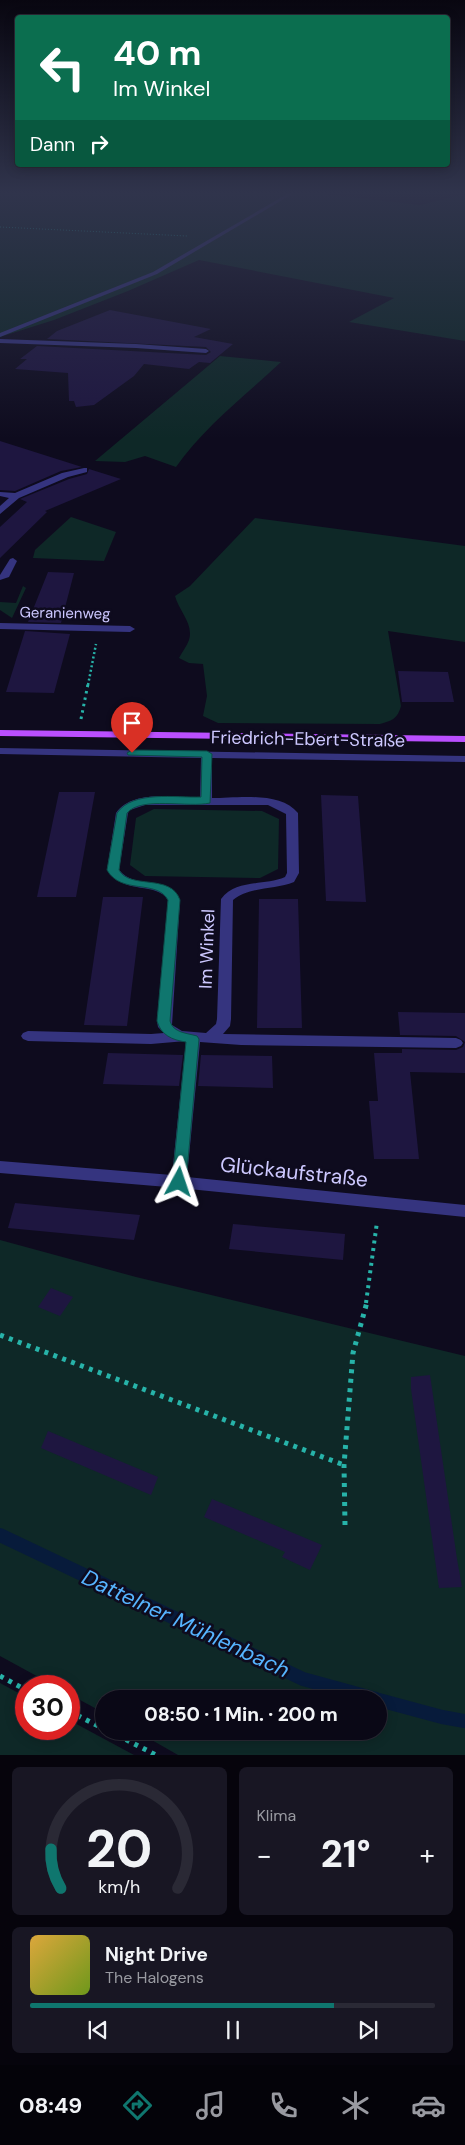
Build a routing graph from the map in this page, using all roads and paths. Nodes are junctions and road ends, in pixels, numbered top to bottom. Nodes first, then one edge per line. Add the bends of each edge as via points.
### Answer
1 (150, 275) edge
2 (0, 335) edge
3 (0, 340) edge
4 (206, 351) dead end
5 (84, 470) dead end
6 (0, 494) edge
7 (16, 496) junction
8 (0, 511) edge
9 (12, 561) dead end
10 (1, 582) edge
11 (0, 627) edge
12 (99, 629) junction
13 (130, 629) dead end
14 (81, 723) dead end
15 (0, 733) edge
16 (465, 739) edge
17 (0, 752) edge
18 (207, 754) junction
19 (465, 759) edge
20 (206, 800) junction
21 (28, 1036) dead end
22 (210, 1037) junction
23 (186, 1038) junction
24 (456, 1043) dead end
25 (0, 1167) edge
26 (179, 1182) junction
27 (380, 1202) junction
28 (465, 1211) edge
29 (0, 1335) edge
30 (344, 1465) junction
31 (345, 1525) dead end
32 (0, 1676) edge
33 (15, 1684) edge
34 (80, 1717) edge
35 (95, 1724) edge
36 (127, 1740) edge
37 (156, 1755) edge

1 - 2 street
3 - 4 street
5 - 7 street
6 - 7 street
7 - 8 street
9 - 10 street
11 - 12 street, Geranienweg
12 - 13 street, Geranienweg
12 - 14 path
15 - 16 main road, Friedrich-Ebert-Straße
17 - 18 street, Friedrich-Ebert-Straße
18 - 19 street, Friedrich-Ebert-Straße
18 - 20 street
20 - 22 street, Im Winkel via 269,802 292,813 293,873 290,879 277,885 241,889 228,899 224,1019 223,1026
20 - 23 street, Im Winkel via 144,801 126,808 122,813 113,870 123,880 162,888 174,900 164,1021 165,1027
21 - 23 street
22 - 23 street
22 - 24 street
23 - 26 street
25 - 26 street, Glückaufstraße
26 - 27 street, Glückaufstraße
27 - 28 street, Glückaufstraße
27 - 30 path via 366,1307 353,1353
29 - 30 path
30 - 31 path
32 - 33 path
34 - 35 path
36 - 37 path

